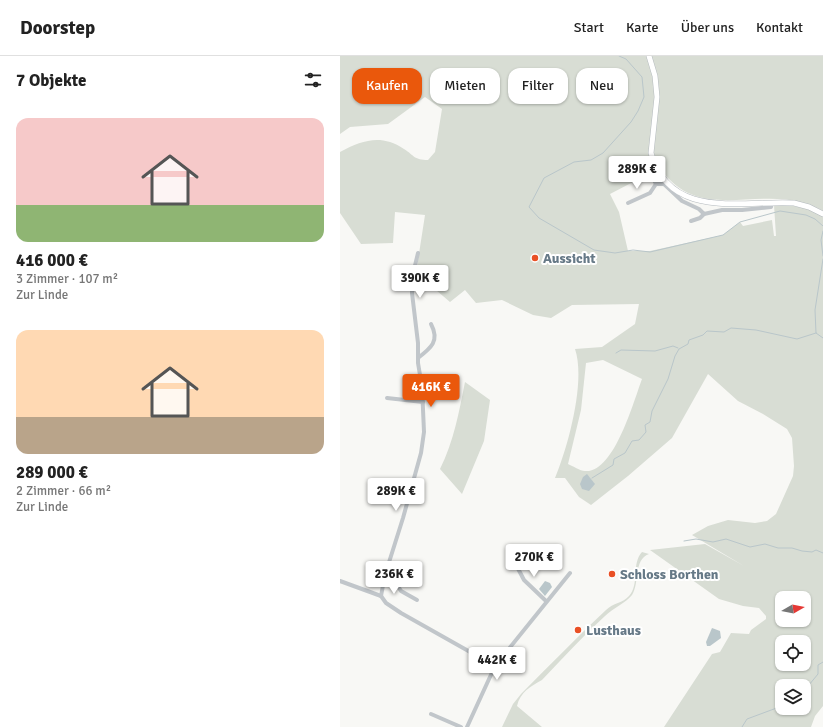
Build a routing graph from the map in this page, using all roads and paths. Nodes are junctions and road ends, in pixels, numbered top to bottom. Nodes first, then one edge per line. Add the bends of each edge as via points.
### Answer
1 (649, 56) edge
2 (660, 173) junction
3 (656, 184) junction
4 (628, 203) dead end
5 (772, 203) junction
6 (704, 214) junction
7 (823, 214) edge
8 (691, 221) dead end
9 (418, 253) dead end
10 (431, 324) dead end
11 (418, 358) junction
12 (387, 398) dead end
13 (423, 402) junction
14 (514, 560) dead end
15 (386, 572) junction
16 (570, 573) dead end
17 (340, 581) edge
18 (381, 596) junction
19 (417, 600) dead end
20 (546, 601) junction
21 (495, 666) junction
22 (431, 714) dead end
23 (461, 727) edge
24 (467, 727) edge

1 - 2 main road via 655,76 657,97 651,153
2 - 3 street via 653,178
2 - 5 main road via 680,194 695,201
3 - 4 street via 650,193
3 - 6 street via 664,184 682,201
5 - 6 street via 771,207 722,210
5 - 7 main road via 802,205
6 - 8 street
9 - 11 street via 412,278
10 - 11 street via 435,330 434,343 432,348
11 - 13 street
12 - 13 street
13 - 15 street via 424,432 421,453
14 - 20 street via 524,580
15 - 18 street
15 - 19 street via 401,591
16 - 20 street
17 - 18 street
18 - 21 street via 386,603 401,613
20 - 21 street
21 - 24 street
22 - 23 street

